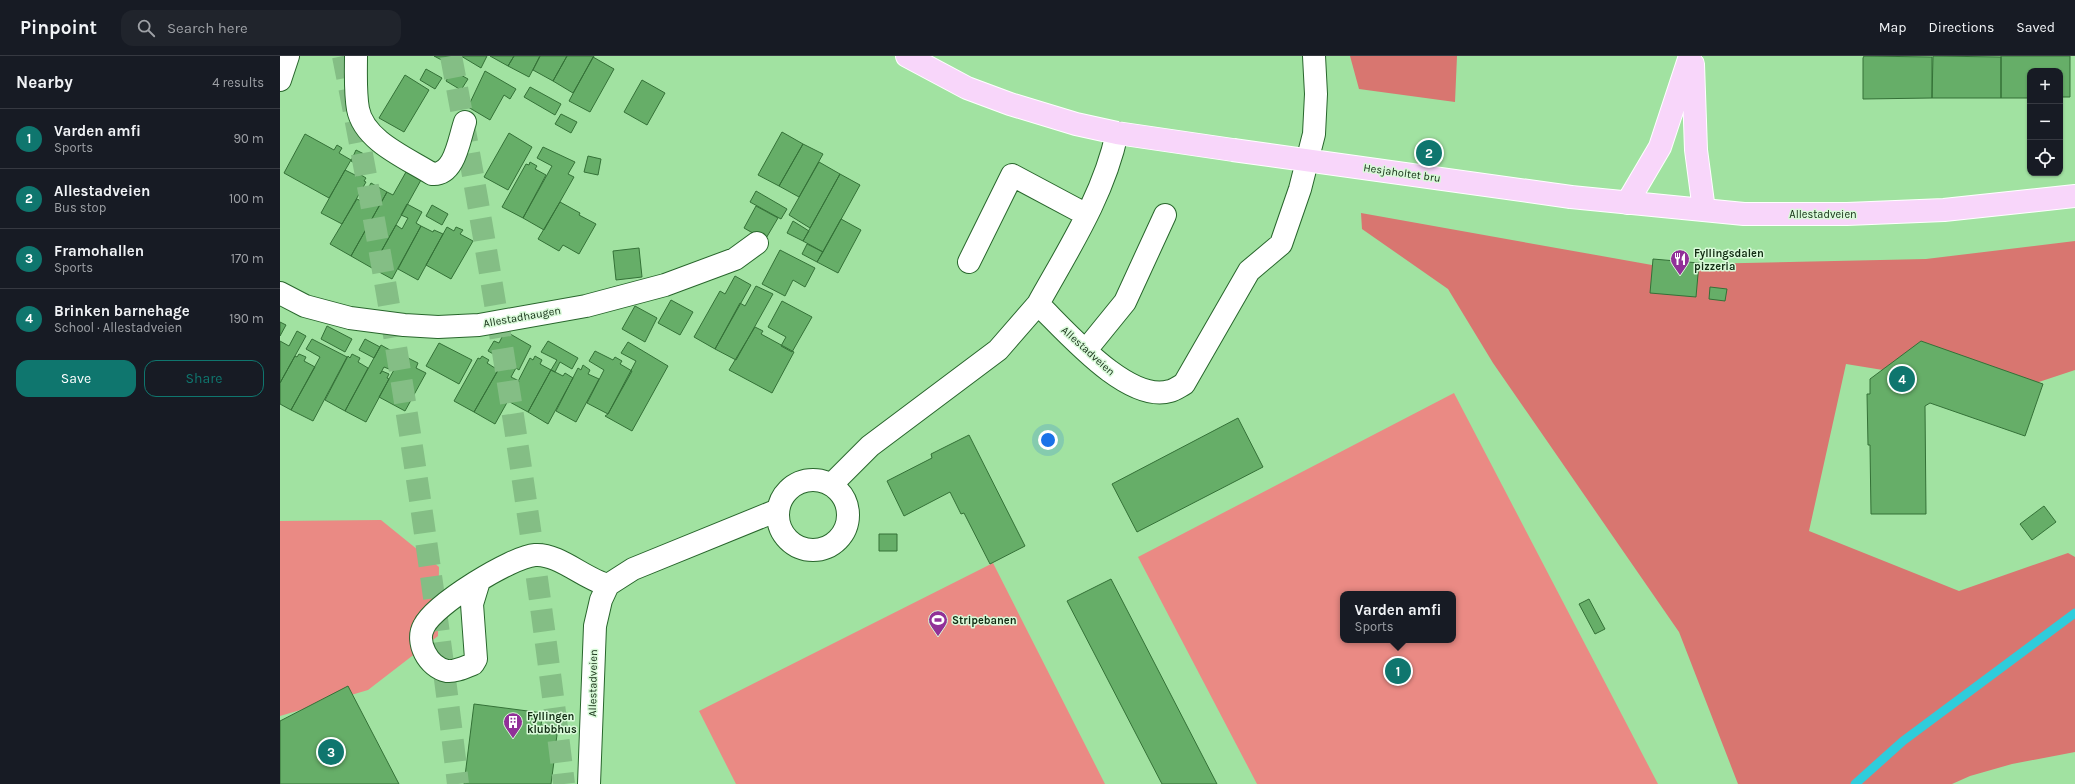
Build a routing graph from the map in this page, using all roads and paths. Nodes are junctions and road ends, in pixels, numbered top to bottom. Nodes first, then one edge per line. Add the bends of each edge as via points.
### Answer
1 (288, 56) edge
2 (356, 56) edge
3 (907, 56) edge
4 (1314, 56) edge
5 (1691, 56) edge
6 (280, 80) edge
7 (465, 122) dead end
8 (1117, 133) junction
9 (2075, 196) edge
10 (1572, 197) joint
11 (1627, 203) junction
12 (1704, 210) junction
13 (1087, 215) junction
14 (1165, 215) dead end
15 (757, 243) dead end
16 (969, 262) dead end
17 (280, 293) edge
18 (1038, 304) junction
19 (1086, 350) junction
20 (831, 485) junction
21 (778, 510) junction
22 (479, 581) dead end
23 (608, 585) junction
24 (589, 784) edge

1 - 6 street
2 - 7 street via 358,108 362,122 381,142 432,174 445,172 450,165
3 - 8 main road via 967,88 1010,104 1076,124
4 - 19 street, Allestadveien via 1314,134 1300,189 1281,244 1249,271 1184,384 1169,391 1155,392 1136,387 1110,373
5 - 11 main road via 1660,147
5 - 12 main road via 1696,150
8 - 10 main road, Hesjaholtet bru, bridge
8 - 13 street via 1112,156
9 - 12 main road, Allestadveien via 1944,210 1847,214 1744,214
10 - 11 main road, Allestadveien
11 - 12 main road, Allestadveien
13 - 16 street via 1012,175
13 - 18 street
14 - 19 street via 1125,302
15 - 17 street, Allestadhaugen via 735,259 665,285 586,306 479,325 438,327 350,318 305,306
18 - 19 street, Allestadveien
18 - 20 street via 998,350 870,446
20 - 21 street via 820,480 798,483 781,499
20 - 21 street via 840,492 846,502 847,525 838,540 823,549 805,549 790,542 782,533 778,522
21 - 23 street via 632,569
22 - 23 street via 520,559 536,555 552,559
23 - 24 street, Allestadveien via 601,600 595,626

